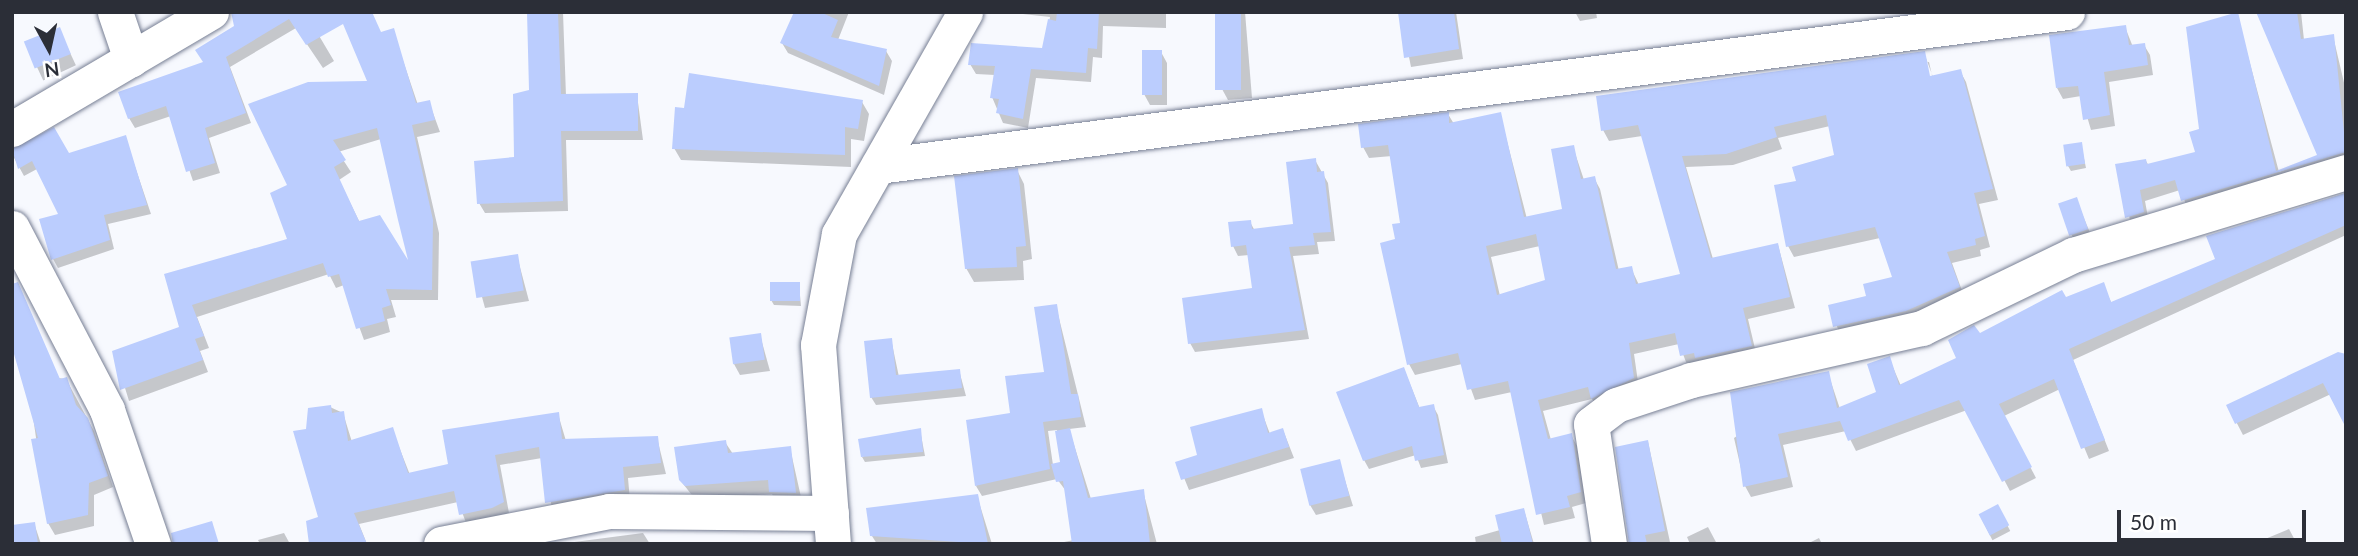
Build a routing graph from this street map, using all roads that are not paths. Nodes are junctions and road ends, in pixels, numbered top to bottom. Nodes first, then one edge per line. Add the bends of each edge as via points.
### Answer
1 (115, 12) edge
2 (211, 12) edge
3 (965, 12) edge
4 (2067, 12) edge
5 (131, 60) junction
6 (12, 130) edge
7 (878, 166) junction
8 (2346, 173) edge
9 (12, 228) edge
10 (832, 528) edge
11 (153, 544) edge
12 (441, 544) edge
13 (1609, 544) edge

1 - 5 street
2 - 5 street
3 - 7 street
4 - 7 street
5 - 6 street
7 - 10 street via 839,234 818,345
8 - 13 street via 2073,255 1922,328 1691,380 1616,405 1591,424
9 - 11 street via 107,410
10 - 12 street via 609,511

